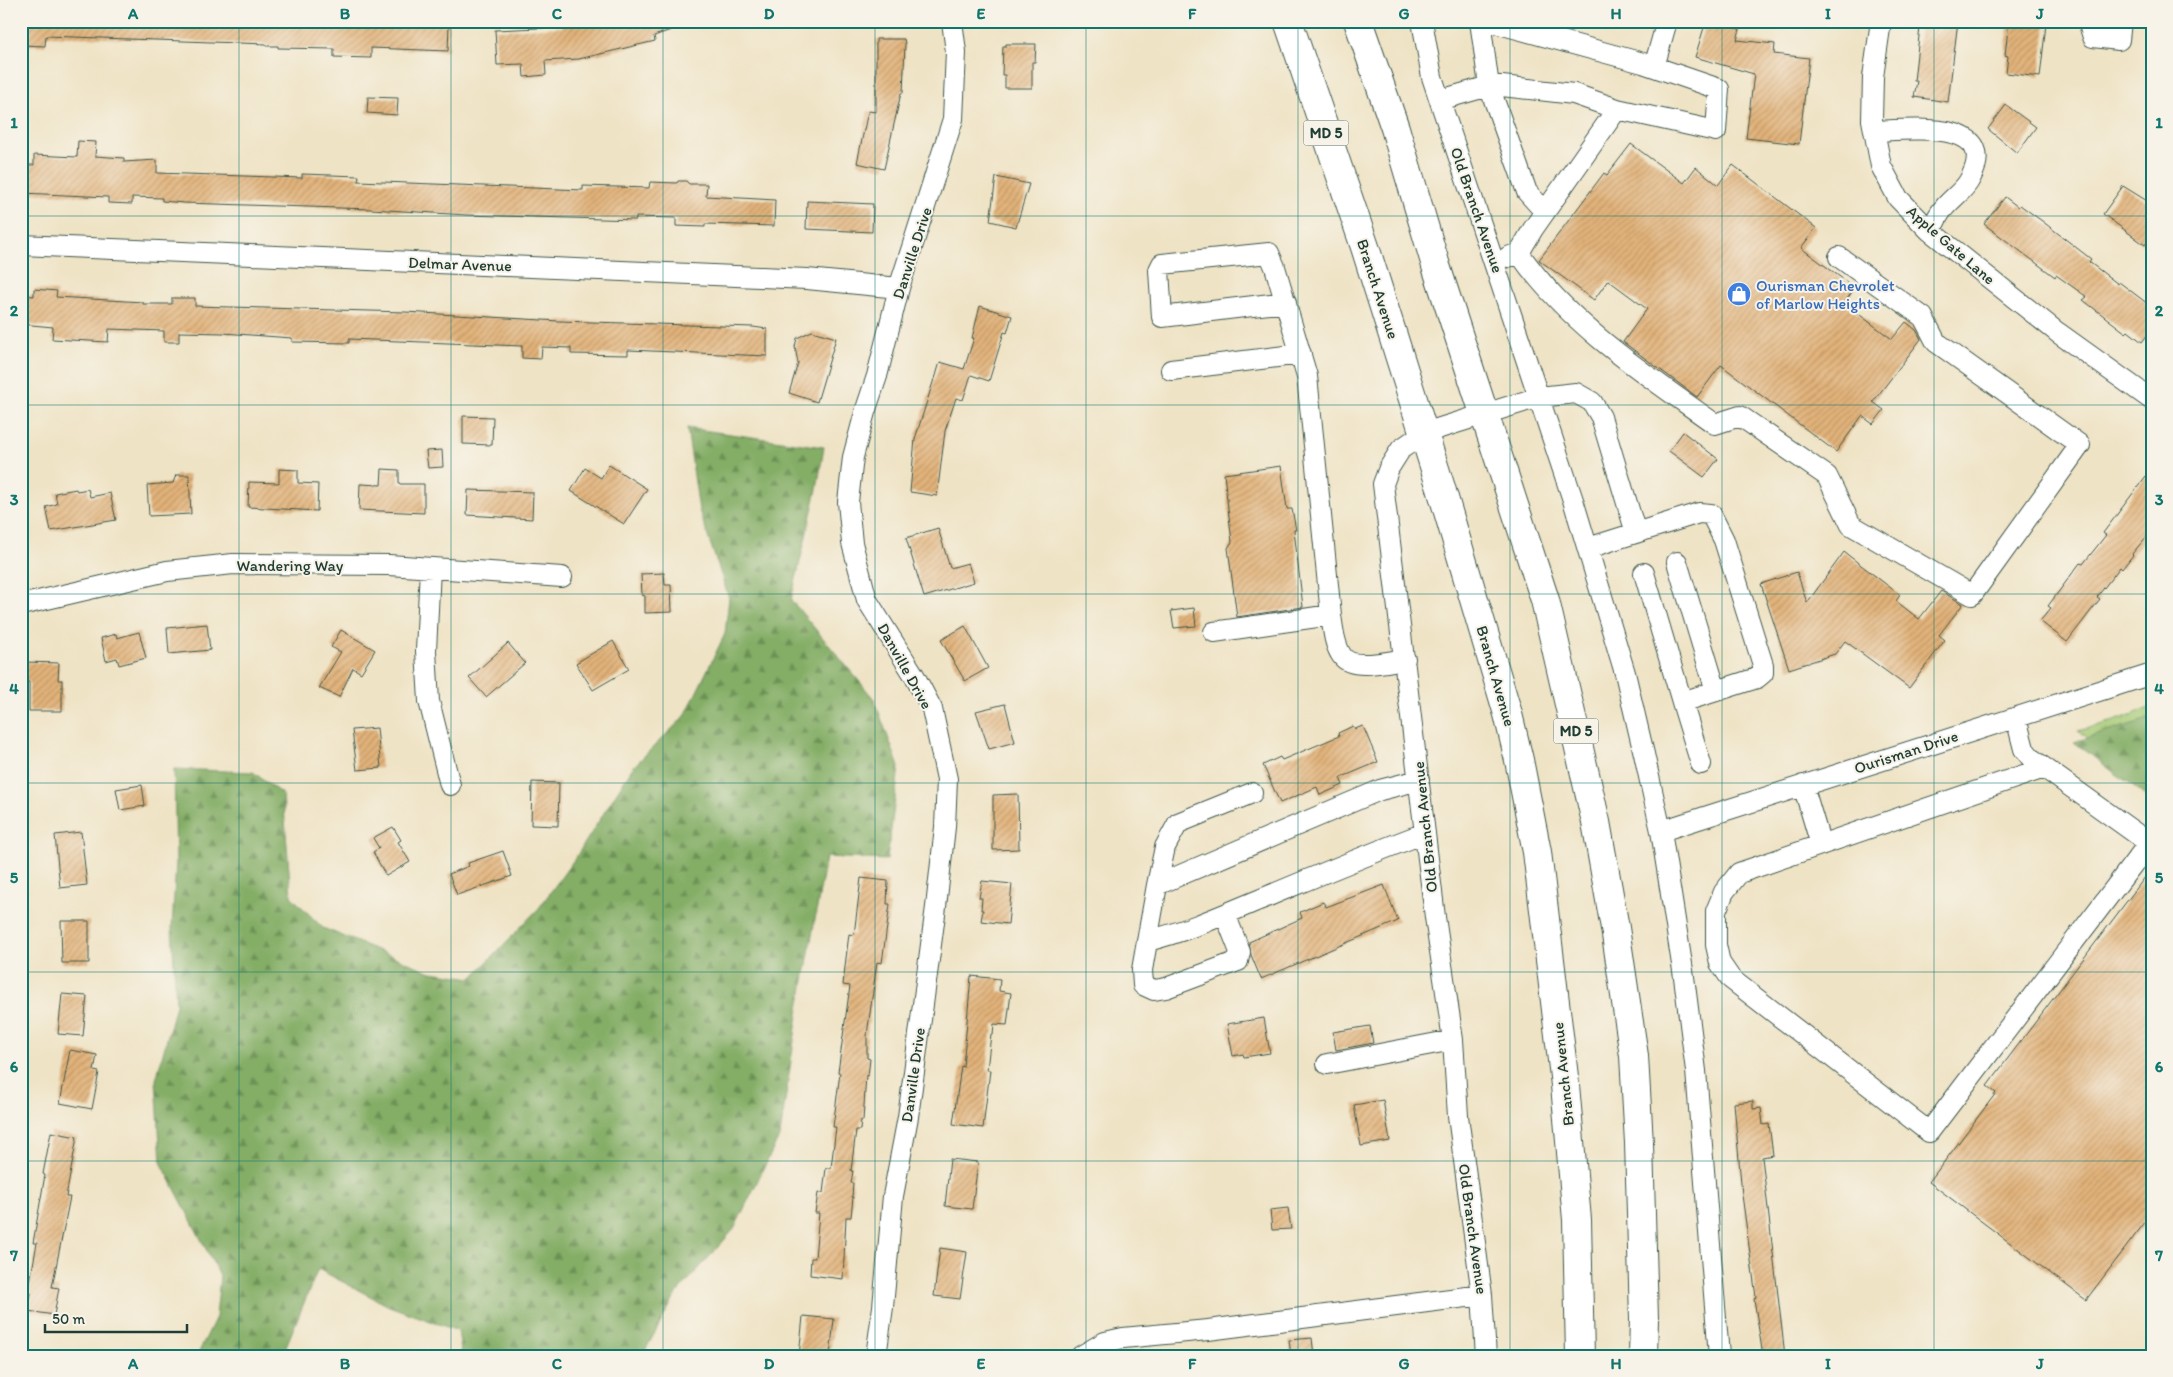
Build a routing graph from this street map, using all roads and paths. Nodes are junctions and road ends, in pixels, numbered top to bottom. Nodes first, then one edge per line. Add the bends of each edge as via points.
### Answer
1 (952, 21) edge
2 (1358, 21) edge
3 (1372, 21) edge
4 (1422, 21) edge
5 (1480, 21) edge
6 (1488, 21) edge
7 (1667, 21) edge
8 (1881, 21) edge
9 (2088, 21) edge
10 (1289, 23) edge
11 (1538, 28) edge
12 (2120, 31) edge
13 (1654, 66) junction
14 (1489, 86) junction
15 (1440, 100) junction
16 (1617, 109) junction
17 (1396, 128) junction
18 (1874, 130) junction
19 (1545, 212) junction
20 (1930, 231) junction
21 (21, 245) edge
22 (1519, 253) junction
23 (1839, 257) dead end
24 (1494, 261) junction
25 (899, 288) junction
26 (1286, 302) junction
27 (1301, 354) junction
28 (1171, 370) dead end
29 (1539, 397) junction
30 (2152, 400) edge
31 (1484, 414) junction
32 (1424, 433) junction
33 (1636, 533) junction
34 (1588, 548) junction
35 (1677, 562) dead end
36 (430, 568) junction
37 (1644, 573) dead end
38 (562, 577) dead end
39 (21, 605) edge
40 (1331, 615) junction
41 (1214, 632) dead end
42 (1405, 659) junction
43 (2152, 674) edge
44 (1716, 690) junction
45 (1682, 702) junction
46 (2016, 718) junction
47 (1700, 764) dead end
48 (2044, 768) junction
49 (1419, 780) junction
50 (450, 784) dead end
51 (1803, 785) junction
52 (1252, 793) dead end
53 (1661, 831) junction
54 (1425, 833) junction
55 (2151, 844) edge
56 (1821, 845) junction
57 (1157, 884) junction
58 (1225, 914) junction
59 (1147, 940) junction
60 (1453, 1040) junction
61 (1328, 1064) dead end
62 (1482, 1295) junction
63 (876, 1356) edge
64 (1080, 1356) edge
65 (1486, 1356) edge
66 (1580, 1356) edge
67 (1643, 1356) edge
68 (1719, 1356) edge

1 - 25 street, Danville Drive via 956,52 953,119
2 - 17 highway, MD 5
3 - 17 highway
4 - 15 street, Old Branch Avenue via 1432,77
5 - 14 street
6 - 11 street
7 - 13 street
8 - 18 street, Apple Gate Lane via 1873,77
9 - 12 street via 2093,37
10 - 32 highway, Branch Avenue / MD 5
11 - 13 street
13 - 16 street via 1719,89 1716,131
14 - 15 street
14 - 16 street via 1574,94
14 - 19 street via 1527,192
15 - 24 street, Old Branch Avenue
16 - 19 street
17 - 31 highway, MD 5
18 - 20 street, Apple Gate Lane via 1881,166 1898,198
18 - 20 street via 1942,130 1959,134 1975,150 1978,163 1969,182 1942,209
19 - 22 street
20 - 30 street, Apple Gate Lane via 2057,332
21 - 25 street, Delmar Avenue via 778,278
22 - 23 street via 1538,279 1582,324 1658,383 1716,424 1740,416 1827,476 1851,525 1972,595 2080,445 1936,342 1923,317
22 - 24 street
24 - 29 street, Old Branch Avenue
25 - 63 street, Danville Drive via 853,457 848,502 852,543 868,600 932,709 946,779 945,827 908,1116 893,1196 884,1307
26 - 26 street via 1269,253 1162,264 1159,270 1162,317
26 - 27 street
27 - 28 street
27 - 40 street via 1307,376
29 - 31 street, Old Branch Avenue
29 - 33 street via 1576,393 1592,402 1601,417
29 - 34 street, Old Branch Avenue
31 - 32 street, Old Branch Avenue
31 - 67 highway, MD 5 via 1545,600 1596,822 1615,928 1634,1056
32 - 42 street, Old Branch Avenue via 1401,449 1383,484
32 - 66 highway, Branch Avenue / MD 5 via 1508,714 1538,852 1574,1191
33 - 34 street
33 - 44 street via 1699,513 1711,514 1724,540 1763,665 1763,673 1756,678
34 - 53 street, Old Branch Avenue via 1625,673
35 - 44 street
36 - 38 street, Wandering Way
36 - 39 street, Wandering Way via 234,564 166,571
36 - 50 street via 426,651 429,701
37 - 45 street
40 - 41 street
40 - 42 street via 1335,638 1342,656 1348,661 1365,665
42 - 49 street, Old Branch Avenue
43 - 46 street, Ourisman Drive
44 - 45 street
45 - 47 street
46 - 48 street via 2024,749
46 - 51 street, Ourisman Drive
48 - 55 street
48 - 56 street
49 - 54 street, Old Branch Avenue
49 - 57 street via 1380,790
51 - 53 street, Ourisman Drive
51 - 56 street
52 - 57 street via 1178,823 1165,847
53 - 68 street, Old Branch Avenue via 1696,1070
54 - 58 street
54 - 60 street, Old Branch Avenue
55 - 56 street via 1929,1132 1730,979 1720,963 1716,945 1716,911 1724,892 1739,873
57 - 59 street
58 - 59 street via 1168,936
58 - 59 street via 1240,952 1238,962 1166,988 1154,990 1143,985
60 - 61 street
60 - 62 street, Old Branch Avenue via 1460,1135
62 - 64 street via 1123,1338 1105,1342
62 - 65 street, Old Branch Avenue

